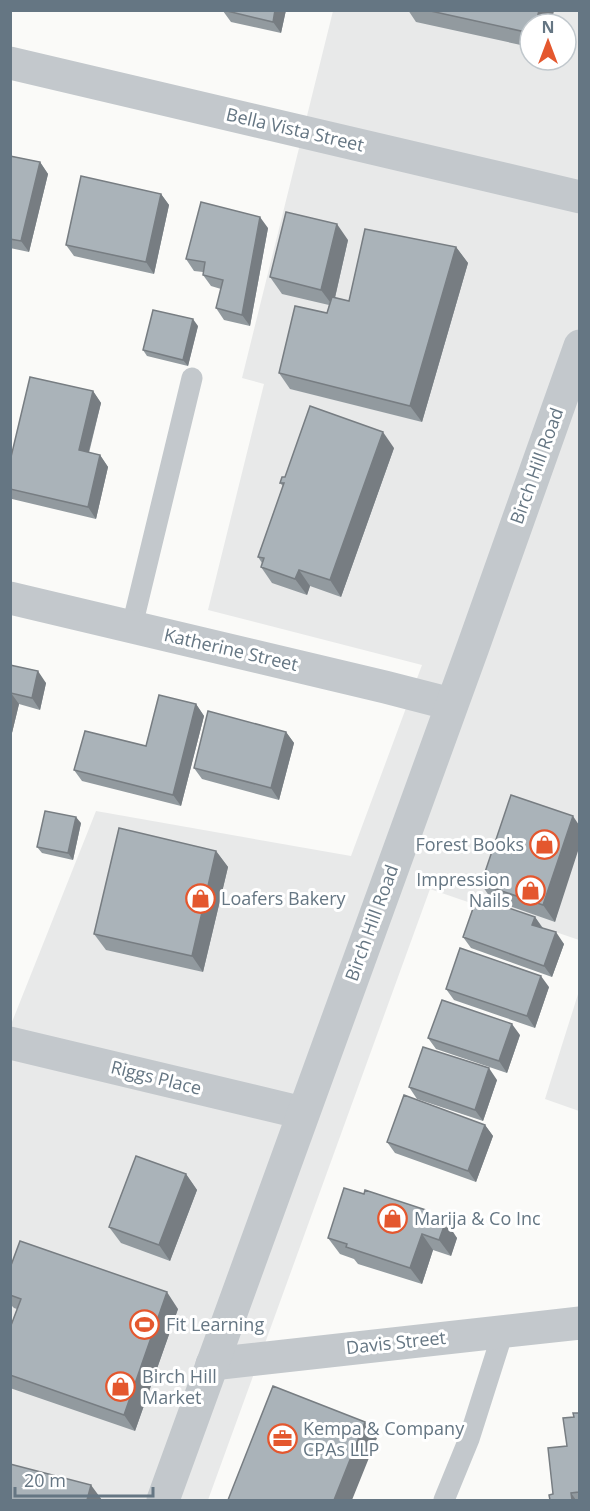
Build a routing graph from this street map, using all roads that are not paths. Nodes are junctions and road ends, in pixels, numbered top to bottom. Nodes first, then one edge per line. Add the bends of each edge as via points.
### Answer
1 (10, 63) edge
2 (579, 197) edge
3 (579, 346) edge
4 (192, 378) dead end
5 (10, 598) edge
6 (132, 626) junction
7 (451, 704) junction
8 (10, 1043) edge
9 (303, 1113) junction
10 (579, 1323) edge
11 (503, 1332) junction
12 (212, 1364) junction
13 (163, 1500) edge
14 (444, 1500) edge

1 - 2 street, Bella Vista Street
3 - 7 street, Birch Hill Road
4 - 6 lane
5 - 6 street, Katherine Street
6 - 7 street, Katherine Street
7 - 9 street, Birch Hill Road
8 - 9 street, Riggs Place
9 - 12 street, Birch Hill Road
10 - 11 street, Davis Street
11 - 12 street, Davis Street
11 - 14 lane via 469,1439
12 - 13 street, Birch Hill Road

